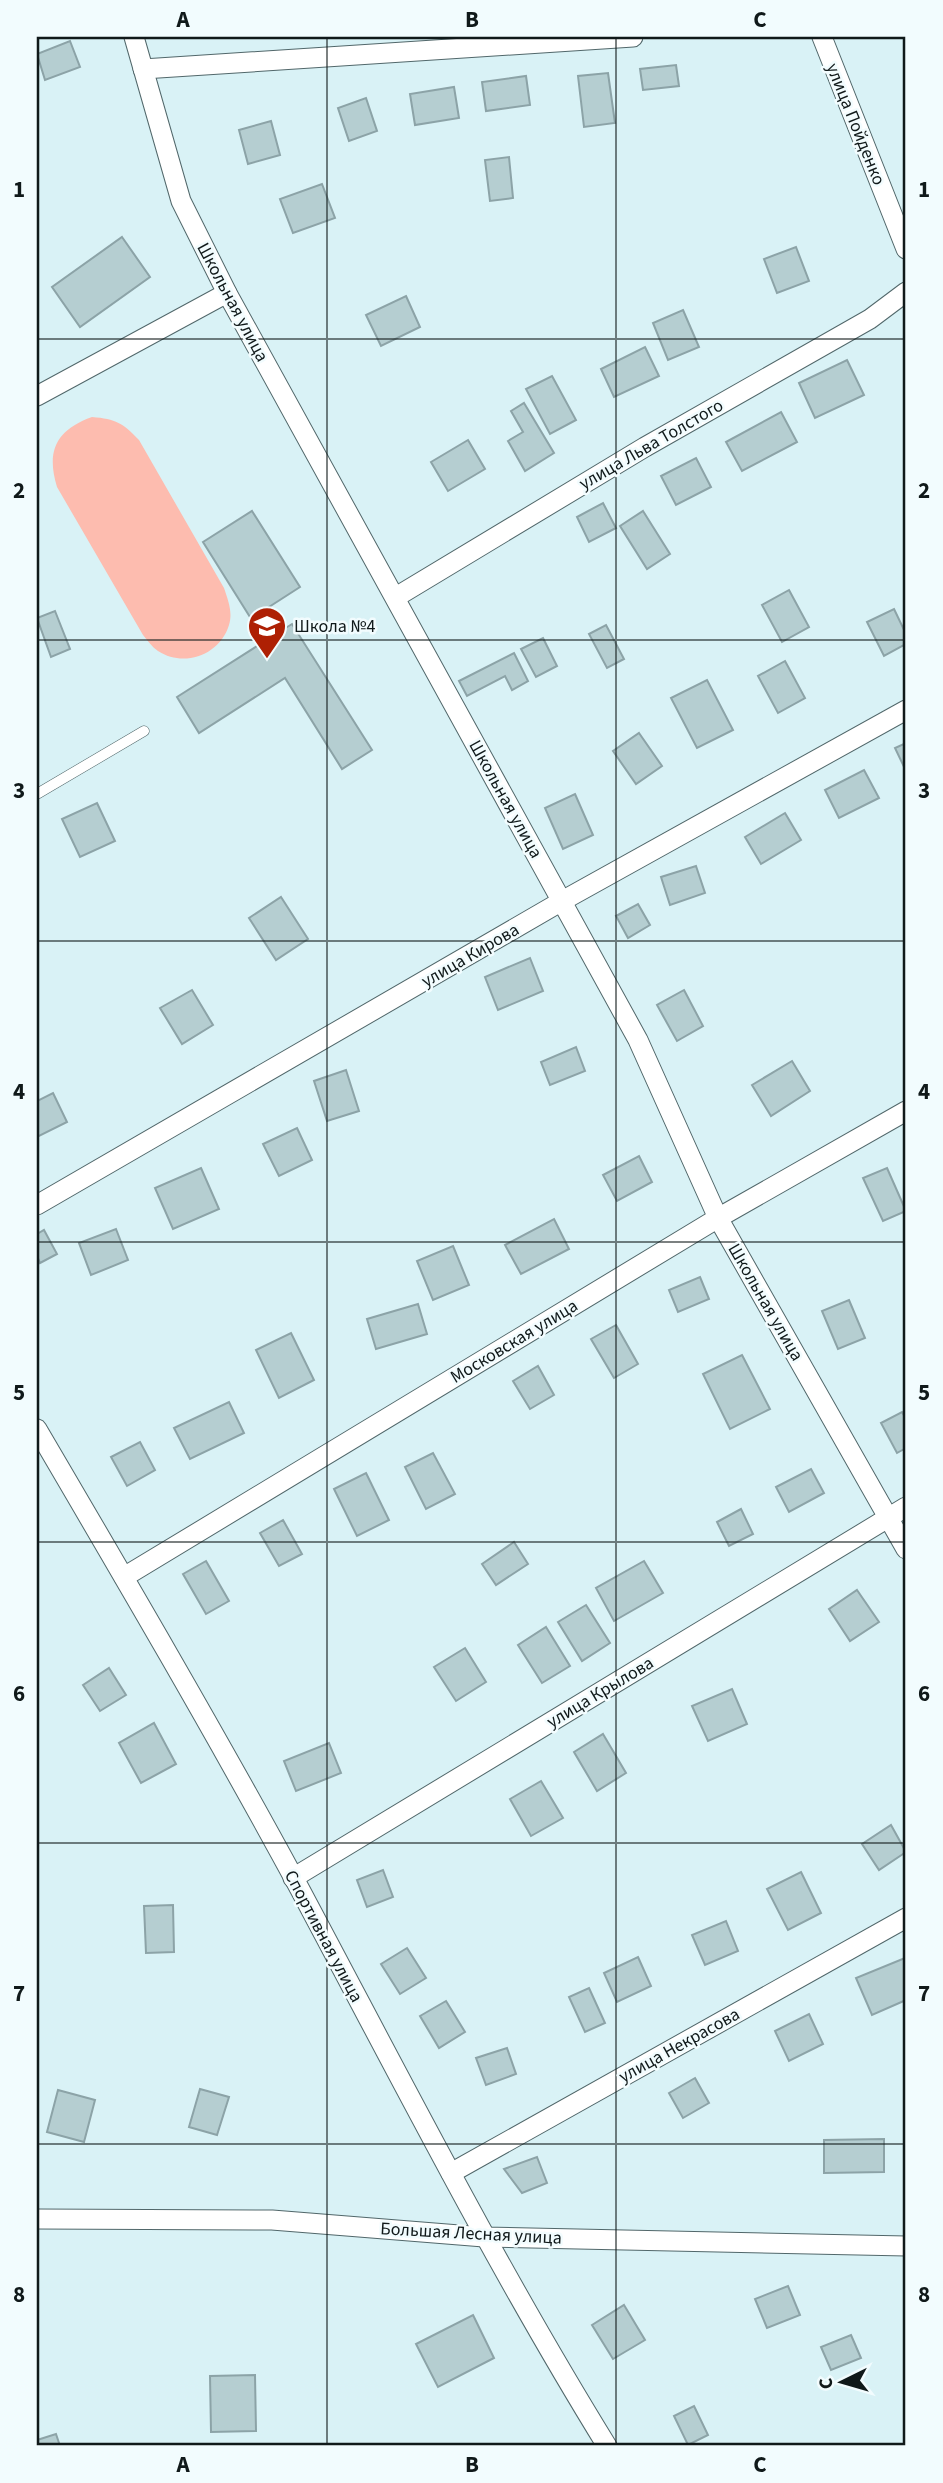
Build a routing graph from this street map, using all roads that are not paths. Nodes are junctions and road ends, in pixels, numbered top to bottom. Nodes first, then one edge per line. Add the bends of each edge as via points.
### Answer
1 (134, 37) edge
2 (633, 37) edge
3 (822, 37) edge
4 (144, 69) junction
5 (906, 249) edge
6 (906, 292) edge
7 (227, 293) junction
8 (37, 396) edge
9 (396, 597) junction
10 (906, 710) edge
11 (144, 731) dead end
12 (37, 794) edge
13 (562, 901) junction
14 (906, 1111) edge
15 (37, 1205) edge
16 (718, 1217) junction
17 (37, 1429) edge
18 (906, 1507) edge
19 (889, 1516) junction
20 (906, 1549) edge
21 (124, 1577) junction
22 (293, 1878) junction
23 (906, 1918) edge
24 (451, 2173) junction
25 (37, 2219) edge
26 (484, 2237) junction
27 (906, 2246) edge
28 (607, 2446) edge

1 - 4 street, Школьная улица
2 - 4 street
3 - 5 street, улица Пойденко
4 - 7 street, Школьная улица via 181,201
6 - 9 street, улица Льва Толстого via 870,320 645,447
7 - 8 street
7 - 9 street, Школьная улица
9 - 13 street, Школьная улица
10 - 13 street, улица Кирова
11 - 12 lane
13 - 15 street, улица Кирова
13 - 16 street, Школьная улица via 638,1040
14 - 16 street, Московская улица
16 - 19 street, Школьная улица
16 - 21 street, Московская улица
17 - 21 street, Спортивная улица
18 - 19 street, улица Крылова
19 - 20 street, Школьная улица
19 - 22 street, улица Крылова
21 - 22 street, Спортивная улица
22 - 24 street, Спортивная улица
23 - 24 street, улица Некрасова
24 - 26 street, Спортивная улица
25 - 26 street, Большая Лесная улица via 272,2220
26 - 27 street, Большая Лесная улица
26 - 28 street, Спортивная улица

